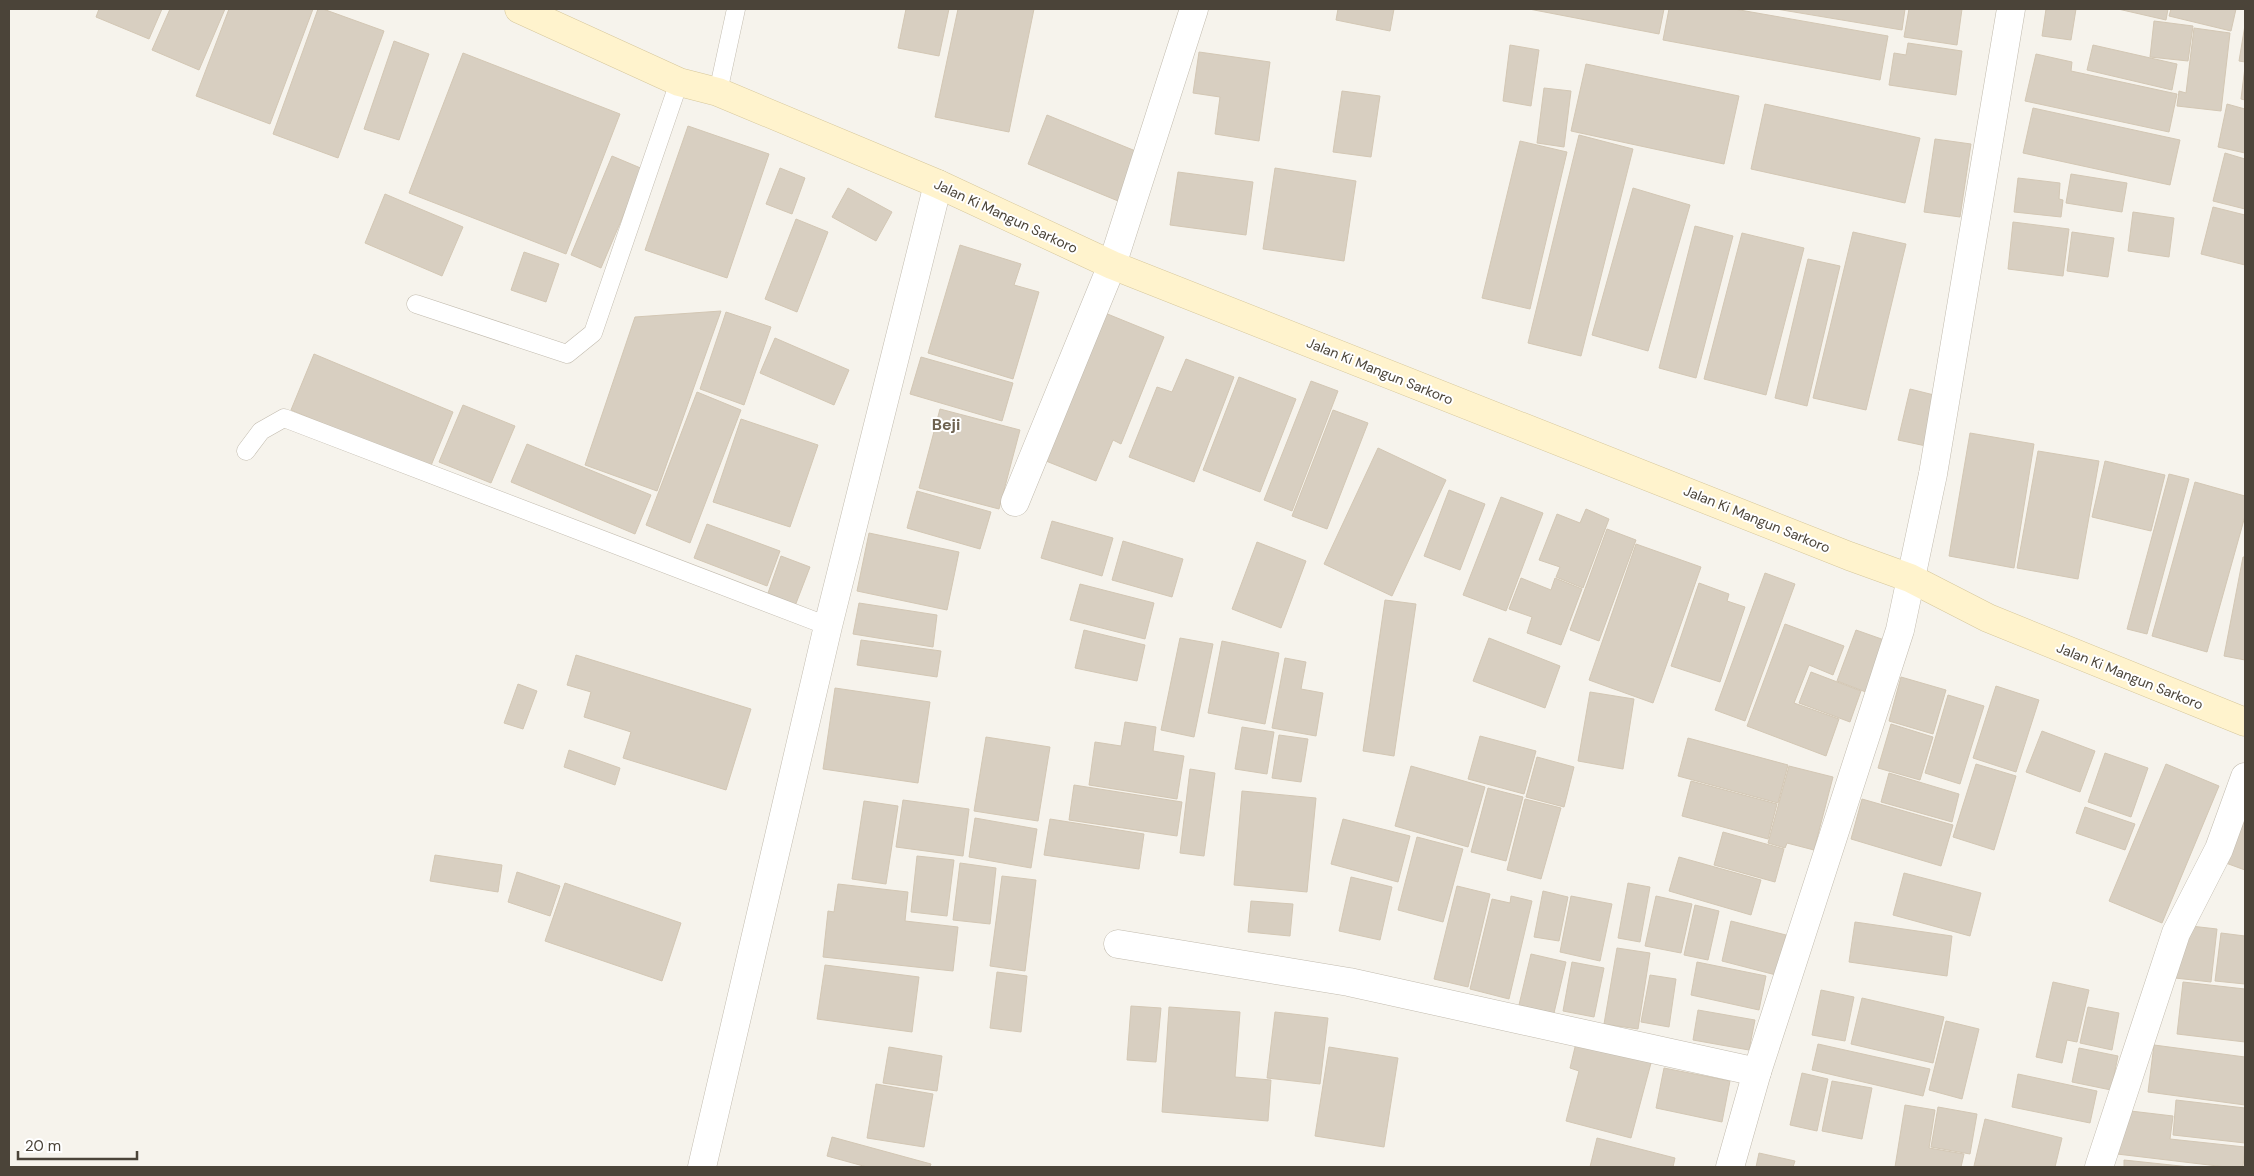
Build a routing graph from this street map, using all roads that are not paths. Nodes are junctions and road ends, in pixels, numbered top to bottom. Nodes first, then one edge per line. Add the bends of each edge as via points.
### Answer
1 (520, 9) edge
2 (736, 9) edge
3 (1194, 9) edge
4 (2011, 9) edge
5 (678, 82) junction
6 (718, 92) junction
7 (938, 184) junction
8 (1112, 264) junction
9 (416, 304) dead end
10 (246, 451) dead end
11 (1015, 502) dead end
12 (1910, 578) junction
13 (828, 626) junction
14 (2245, 722) edge
15 (2245, 777) edge
16 (1118, 944) dead end
17 (1757, 1072) junction
18 (702, 1167) edge
19 (1730, 1167) edge
20 (2099, 1167) edge

1 - 5 main road, Jalan Ki Mangun Sarkoro
2 - 6 lane
3 - 8 street
4 - 12 street via 1933,474
5 - 6 main road, Jalan Ki Mangun Sarkoro
5 - 9 lane via 593,333 567,354
6 - 7 main road, Jalan Ki Mangun Sarkoro
7 - 8 main road, Jalan Ki Mangun Sarkoro
7 - 13 street
8 - 11 street
8 - 12 main road, Jalan Ki Mangun Sarkoro
10 - 13 lane via 261,431 284,418
12 - 14 main road, Jalan Ki Mangun Sarkoro via 1988,618
12 - 17 street via 1900,630
13 - 18 street
15 - 20 street via 2219,849 2176,933
16 - 17 street via 1349,982
17 - 19 street

